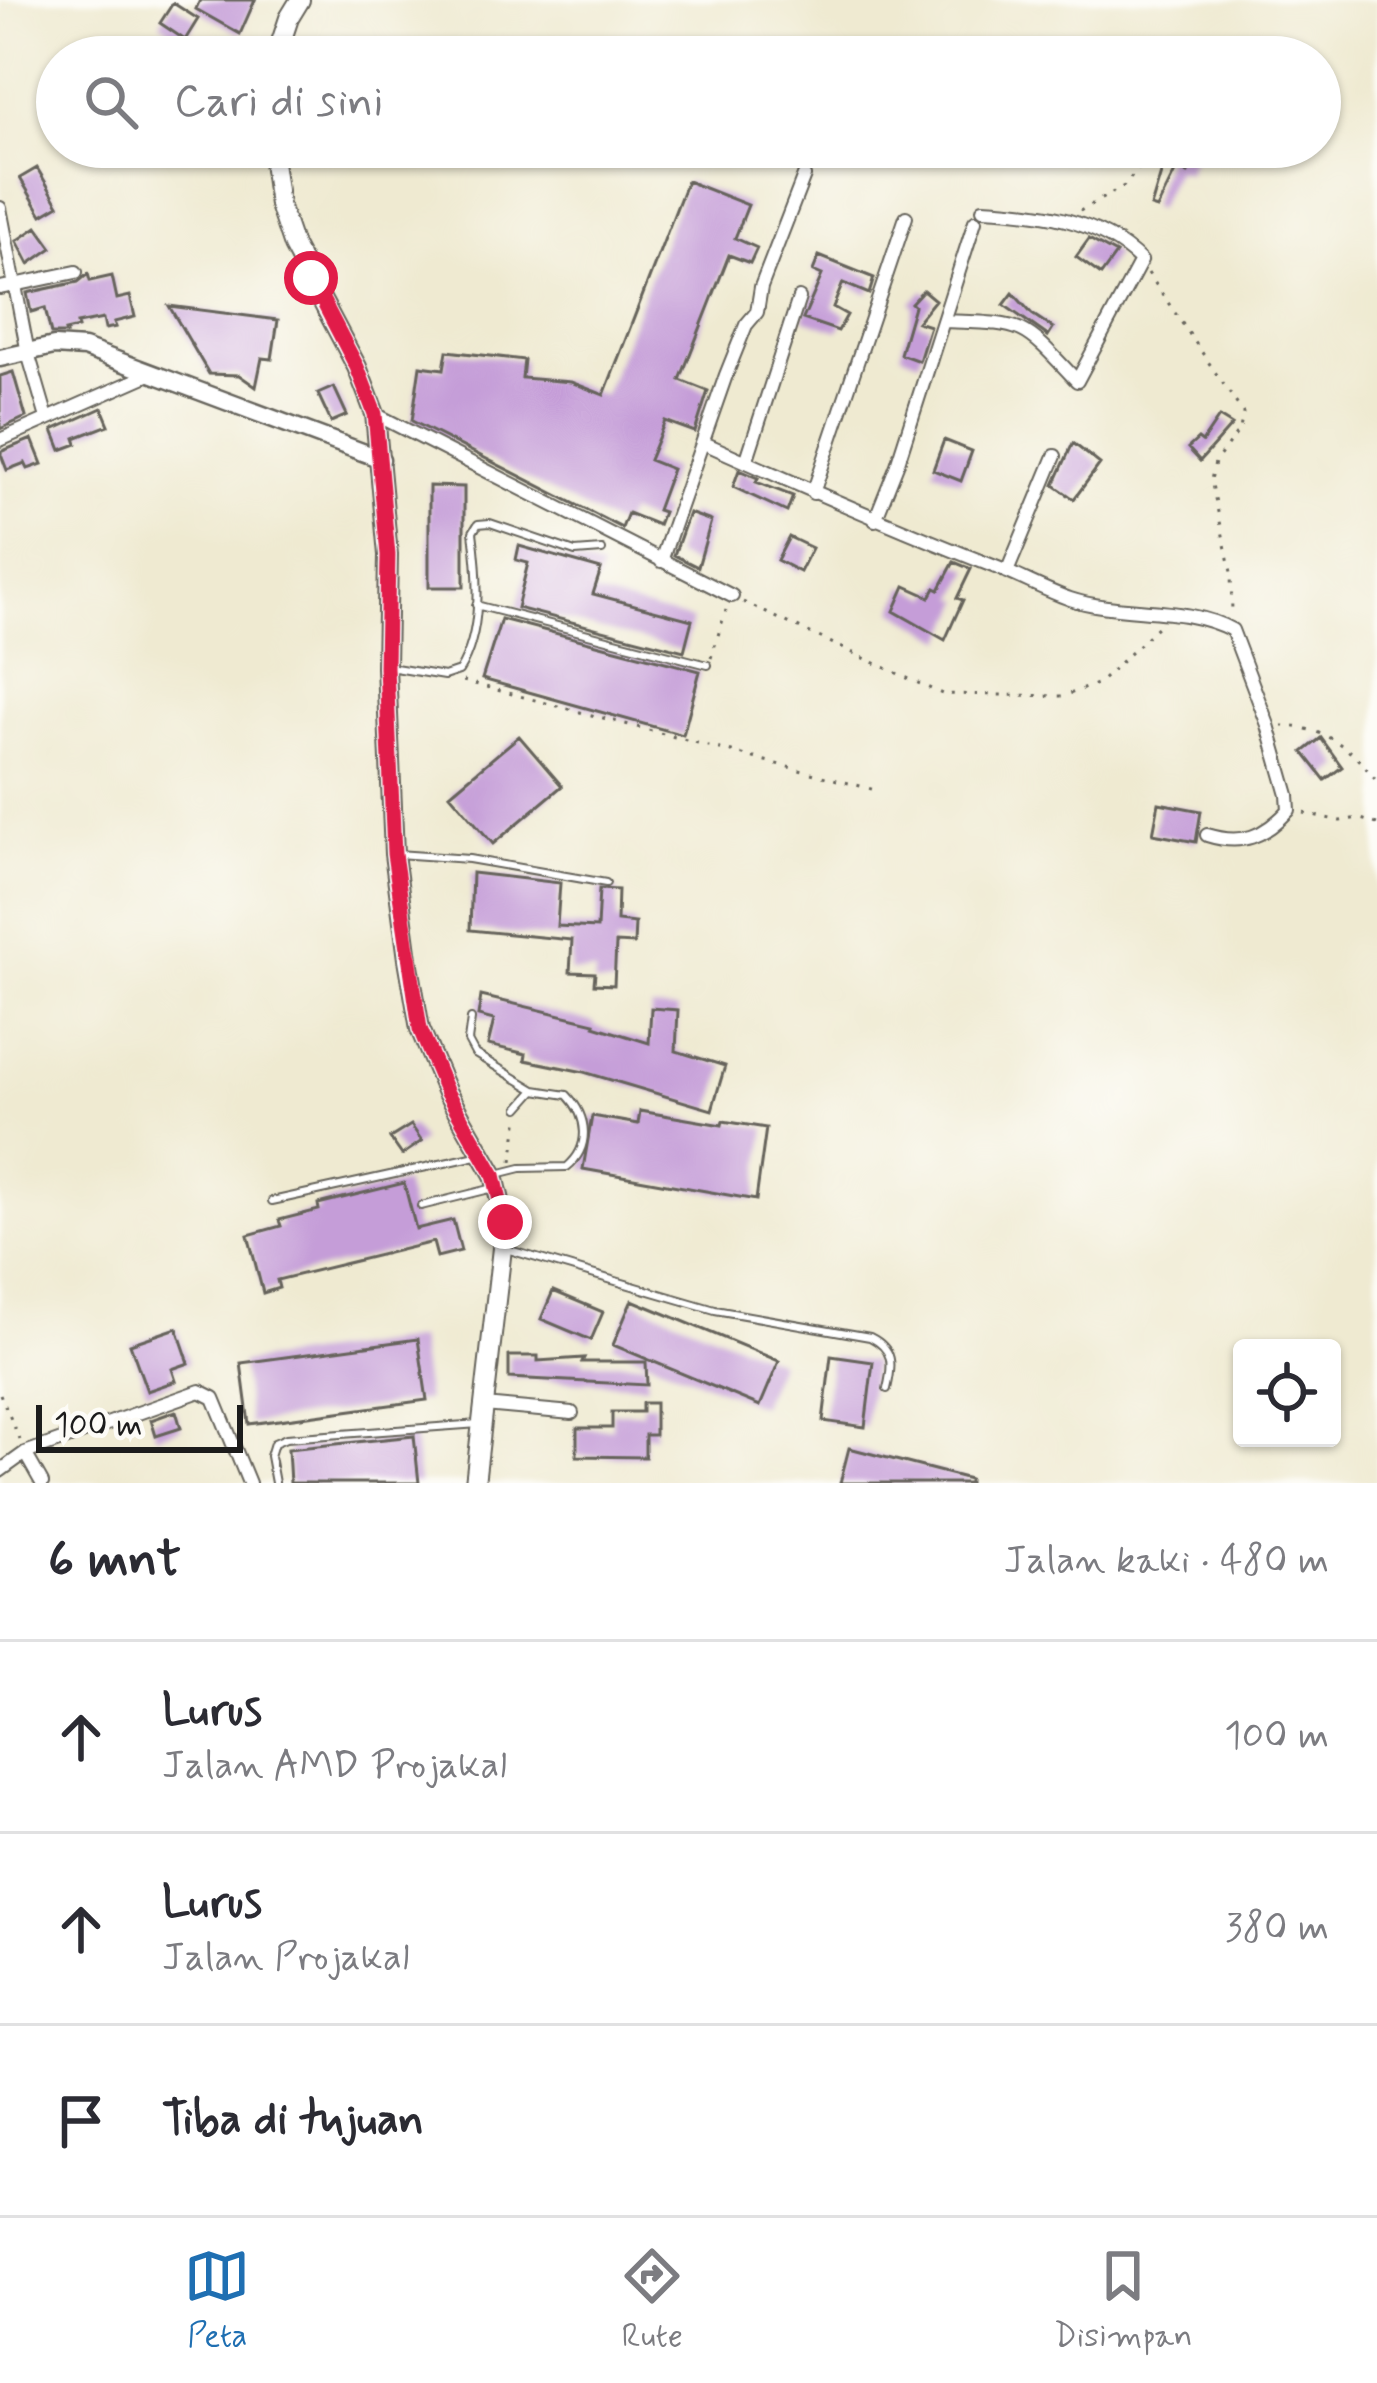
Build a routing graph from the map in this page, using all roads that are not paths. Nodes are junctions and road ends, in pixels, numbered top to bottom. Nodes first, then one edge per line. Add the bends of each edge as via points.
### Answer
1 (300, 0) edge
2 (283, 36) edge
3 (274, 168) edge
4 (804, 176) dead end
5 (1, 215) edge
6 (906, 217) dead end
7 (76, 272) dead end
8 (7, 286) edge
9 (799, 298) dead end
10 (945, 321) junction
11 (28, 353) junction
12 (0, 358) edge
13 (153, 373) junction
14 (375, 414) junction
15 (47, 418) junction
16 (0, 440) edge
17 (704, 443) junction
18 (1055, 456) dead end
19 (381, 459) junction
20 (746, 462) junction
21 (813, 493) junction
22 (875, 520) junction
23 (602, 550) dead end
24 (661, 562) junction
25 (1007, 572) junction
26 (732, 596) road end
27 (476, 604) junction
28 (708, 665) road end
29 (386, 667) junction
30 (1207, 836) dead end
31 (394, 854) junction
32 (605, 883) dead end
33 (471, 1019) dead end
34 (535, 1090) junction
35 (519, 1108) road end
36 (484, 1154) junction
37 (500, 1178) junction
38 (272, 1201) dead end
39 (421, 1206) dead end
40 (503, 1248) junction
41 (887, 1389) dead end
42 (572, 1413) dead end
43 (483, 1414) junction
44 (26, 1453) junction
45 (0, 1471) edge
46 (42, 1483) edge
47 (249, 1483) edge
48 (275, 1483) edge
49 (475, 1483) edge

1 - 2 main road
3 - 14 main road via 293,246
4 - 17 street
5 - 8 street
6 - 21 street
7 - 8 street
8 - 11 street
9 - 20 street
10 - 10 street via 979,215 1068,218 1141,261 1077,381 1015,325
10 - 22 street
11 - 12 street
11 - 13 street via 84,349
11 - 15 street
13 - 15 street
13 - 19 street
14 - 19 main road
14 - 24 street
15 - 16 street
17 - 20 street
17 - 24 street
18 - 25 street
19 - 29 main road
20 - 21 street
21 - 22 street
22 - 25 street
23 - 27 lane via 575,552 478,524
24 - 26 street
25 - 30 street via 1081,602 1232,630 1289,811 1240,842
27 - 28 lane
27 - 29 lane via 473,642 459,671
29 - 31 main road
31 - 32 lane
31 - 36 main road via 420,1029
33 - 34 lane via 468,1041 476,1054
34 - 35 lane
34 - 37 lane via 574,1103 583,1145 567,1167
36 - 37 main road
36 - 38 lane
37 - 39 lane
37 - 40 main road
40 - 41 lane via 716,1310 870,1336 891,1355
40 - 43 main road
42 - 43 street
43 - 48 lane via 286,1438 270,1456
43 - 49 main road
44 - 45 street
44 - 46 street
44 - 47 street via 200,1391 214,1398

